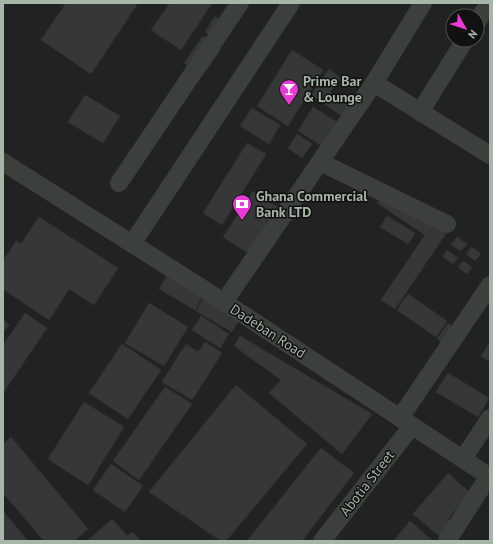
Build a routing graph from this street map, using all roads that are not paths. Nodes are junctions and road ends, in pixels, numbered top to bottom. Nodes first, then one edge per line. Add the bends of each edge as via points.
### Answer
1 (240, 3) edge
2 (423, 3) edge
3 (288, 4) edge
4 (460, 48) edge
5 (374, 83) junction
6 (420, 112) junction
7 (490, 155) edge
8 (3, 162) edge
9 (320, 162) junction
10 (119, 183) dead end
11 (446, 224) dead end
12 (132, 244) junction
13 (490, 285) edge
14 (224, 302) junction
15 (490, 418) edge
16 (406, 422) junction
17 (463, 459) junction
18 (490, 477) edge
19 (322, 541) edge
20 (447, 541) edge

1 - 10 street
2 - 5 street
3 - 12 street
4 - 6 street
5 - 6 street
5 - 9 street
6 - 7 street
8 - 12 street, Dadeban Road
9 - 11 street
9 - 14 street
12 - 14 street, Dadeban Road
13 - 16 street, Abotia Street
14 - 16 street, Dadeban Road
15 - 17 street
16 - 17 street, Dadeban Road
16 - 19 street, Abotia Street
17 - 18 street, Dadeban Road
18 - 20 street

